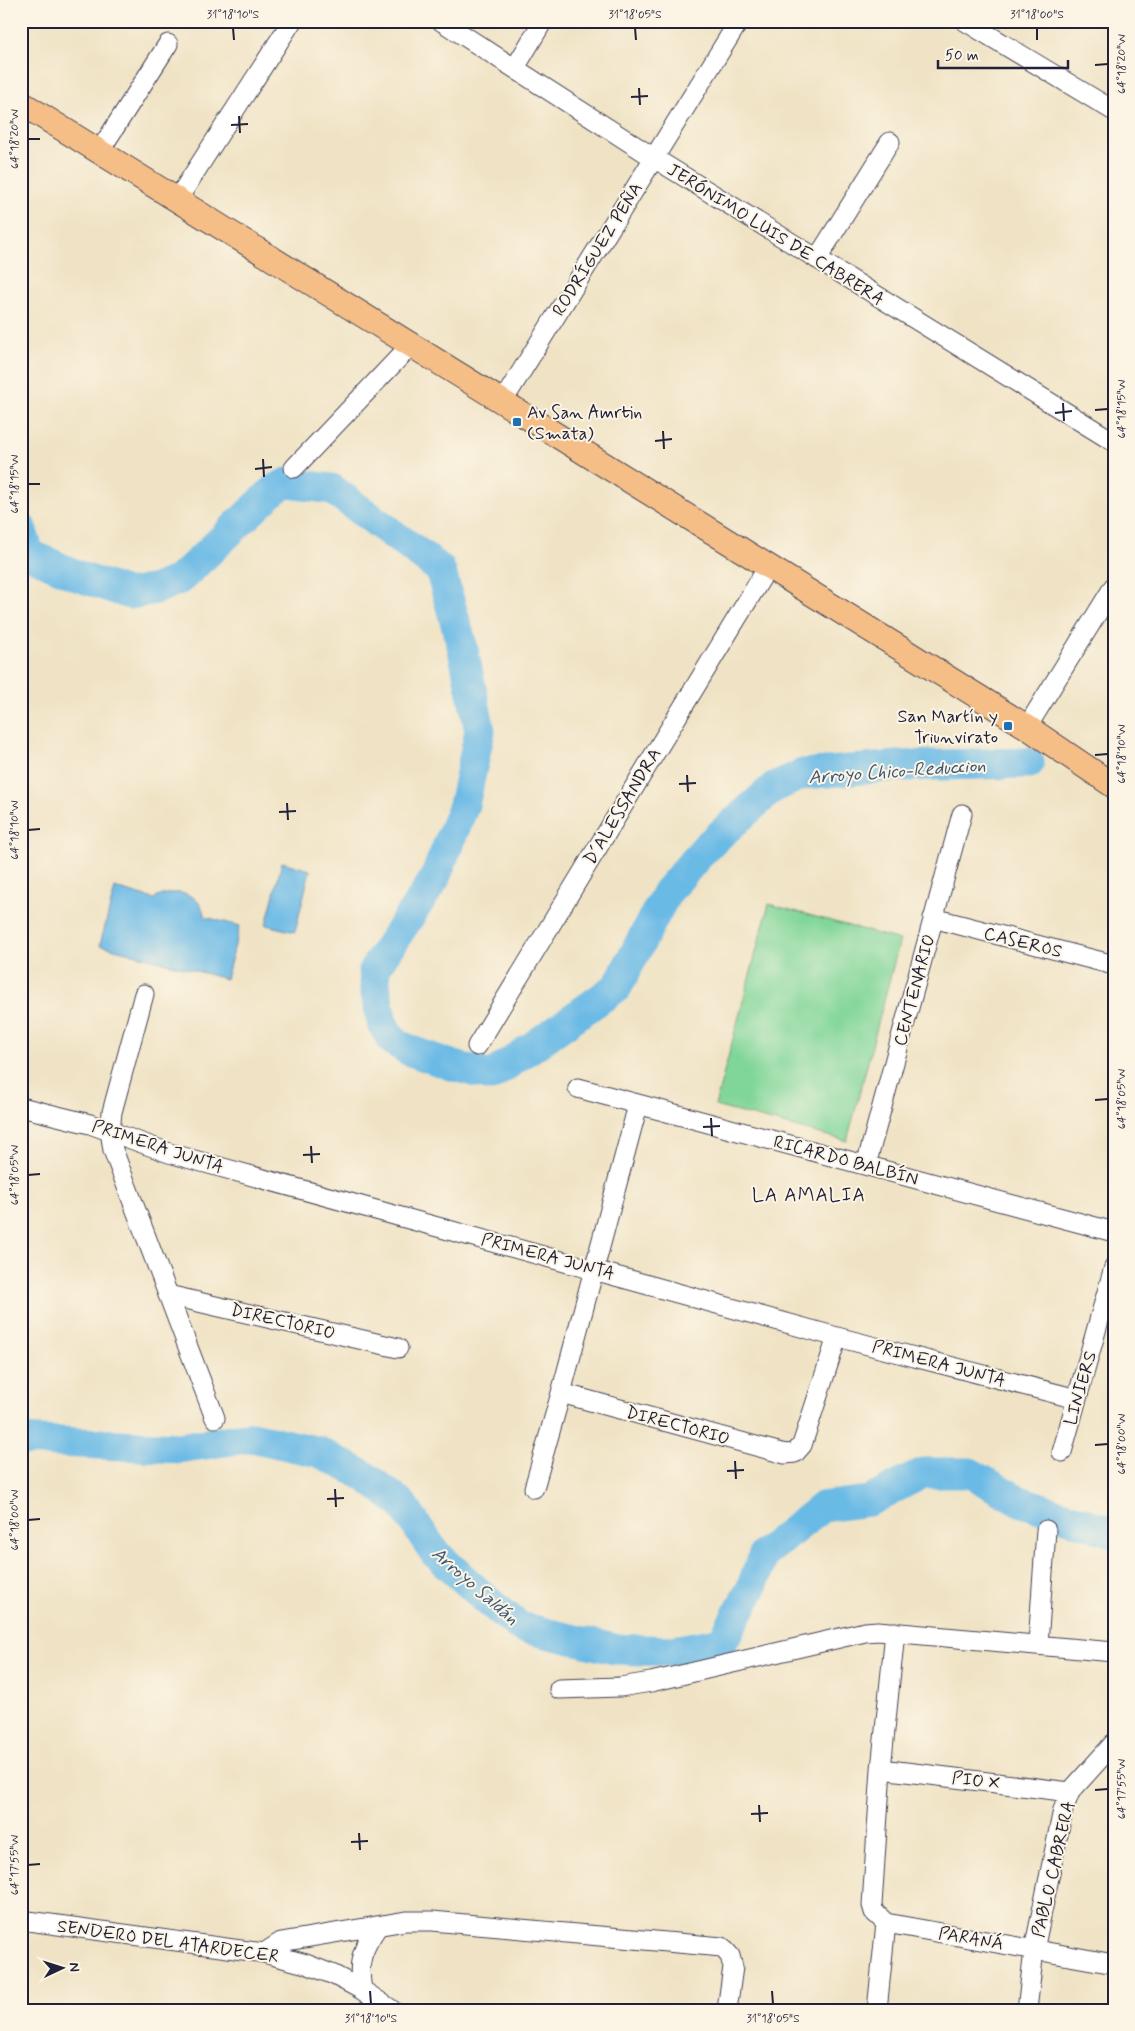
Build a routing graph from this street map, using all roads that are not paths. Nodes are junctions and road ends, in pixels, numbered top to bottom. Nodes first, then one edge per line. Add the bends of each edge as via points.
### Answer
1 (292, 21) edge
2 (441, 21) edge
3 (543, 21) edge
4 (739, 21) edge
5 (966, 21) edge
6 (168, 44) dead end
7 (515, 68) junction
8 (21, 103) edge
9 (1114, 112) edge
10 (890, 142) dead end
11 (99, 152) junction
12 (654, 158) junction
13 (177, 200) junction
14 (817, 259) junction
15 (411, 344) junction
16 (503, 401) junction
17 (1114, 442) edge
18 (294, 468) dead end
19 (768, 567) junction
20 (1114, 586) edge
21 (1027, 726) junction
22 (1114, 786) edge
23 (962, 814) dead end
24 (933, 918) junction
25 (1114, 965) edge
26 (144, 994) dead end
27 (477, 1046) dead end
28 (578, 1088) dead end
29 (638, 1104) junction
30 (21, 1107) edge
31 (110, 1131) junction
32 (866, 1165) junction
33 (1114, 1232) edge
34 (1114, 1266) edge
35 (594, 1268) junction
36 (168, 1295) junction
37 (837, 1337) junction
38 (398, 1348) dead end
39 (561, 1393) junction
40 (1077, 1399) junction
41 (216, 1418) dead end
42 (1062, 1452) dead end
43 (534, 1488) dead end
44 (1046, 1530) dead end
45 (895, 1632) junction
46 (1038, 1644) junction
47 (1114, 1652) edge
48 (559, 1688) dead end
49 (1114, 1743) edge
50 (881, 1769) junction
51 (1070, 1792) junction
52 (21, 1920) edge
53 (886, 1923) junction
54 (378, 1926) junction
55 (1034, 1950) junction
56 (264, 1953) junction
57 (1114, 1964) edge
58 (362, 1990) junction
59 (392, 2010) edge
60 (727, 2010) edge
61 (877, 2010) edge
62 (1027, 2010) edge

1 - 13 street
2 - 7 street, JERÓNIMO LUIS DE CABRERA
3 - 7 street
4 - 12 street, RODRÍGUEZ PEÑA
5 - 9 street
6 - 11 street
7 - 12 street, JERÓNIMO LUIS DE CABRERA
8 - 11 main road
10 - 14 street
11 - 13 main road
12 - 14 street, JERÓNIMO LUIS DE CABRERA
12 - 16 street, RODRÍGUEZ PEÑA
13 - 15 main road
14 - 17 street, JERÓNIMO LUIS DE CABRERA
15 - 16 main road
15 - 18 street
16 - 19 main road
19 - 21 main road
19 - 27 street, D´ALESSANDRA
20 - 21 street
21 - 22 main road
23 - 24 street, CENTENARIO
24 - 25 street, CASEROS
24 - 32 street, CENTENARIO
26 - 31 street via 112,1112
28 - 29 street, RICARDO BALBÍN
29 - 32 street, RICARDO BALBÍN
29 - 35 street
30 - 31 street, PRIMERA JUNTA
31 - 35 street, PRIMERA JUNTA via 169,1153
31 - 36 street via 113,1150
32 - 33 street, RICARDO BALBÍN
34 - 40 street, LINIERS
35 - 37 street, PRIMERA JUNTA
35 - 39 street
36 - 38 street, DIRECTORIO
36 - 41 street
37 - 39 street, DIRECTORIO via 802,1445 795,1453 785,1454
37 - 40 street, PRIMERA JUNTA
39 - 43 street
40 - 42 street, LINIERS
44 - 46 street
45 - 46 street
45 - 48 street via 865,1632 620,1688
45 - 50 street
46 - 47 street
49 - 51 street, PABLO CABRERA
50 - 51 street, PIO X
50 - 53 street via 872,1905 874,1912
51 - 55 street, PABLO CABRERA via 1063,1810
52 - 56 street, SENDERO DEL ATARDECER
53 - 55 street, PARANÁ
53 - 61 street
54 - 56 street via 281,1942
54 - 58 street via 366,1943 360,1960
54 - 60 street via 432,1921 722,1947 730,1956 733,1967
55 - 57 street, PARANÁ
55 - 62 street, PABLO CABRERA
56 - 58 street, SENDERO DEL ATARDECER via 334,1974
58 - 59 street, SENDERO DEL ATARDECER

